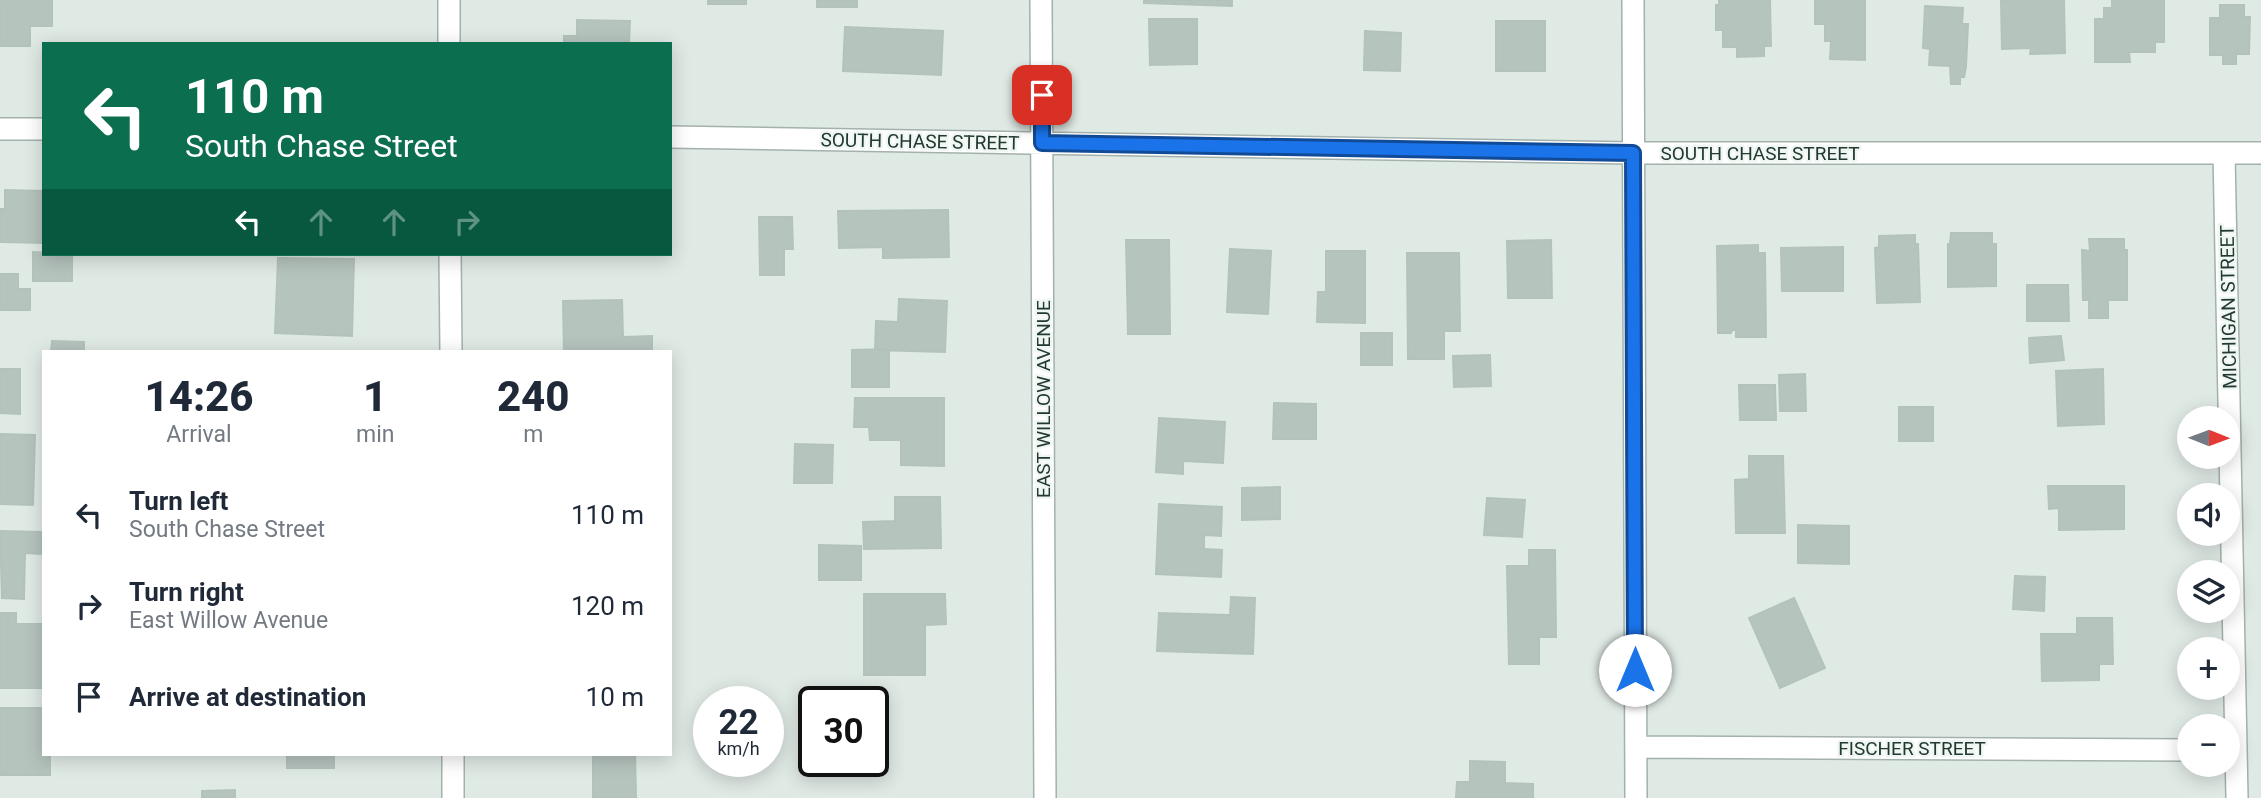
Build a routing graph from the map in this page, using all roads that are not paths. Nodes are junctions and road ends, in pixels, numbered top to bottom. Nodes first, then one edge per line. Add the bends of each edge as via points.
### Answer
1 (449, 0) edge
2 (1041, 0) edge
3 (1633, 0) edge
4 (449, 42) edge
5 (0, 129) edge
6 (42, 129) edge
7 (672, 137) edge
8 (1042, 143) junction
9 (2261, 152) edge
10 (1633, 153) junction
11 (2224, 153) junction
12 (450, 256) edge
13 (451, 350) edge
14 (2232, 714) edge
15 (1636, 747) junction
16 (2177, 750) edge
17 (453, 756) edge
18 (2235, 777) edge
19 (453, 798) edge
20 (1045, 798) edge
21 (1636, 798) edge
22 (2237, 798) edge

1 - 4 street
2 - 8 street, EAST WILLOW AVENUE
3 - 10 street
5 - 6 street
7 - 8 street, SOUTH CHASE STREET
8 - 10 street, SOUTH CHASE STREET
8 - 20 street, EAST WILLOW AVENUE
9 - 11 street, SOUTH CHASE STREET
10 - 11 street, SOUTH CHASE STREET
10 - 15 street
11 - 14 street, MICHIGAN STREET
12 - 13 street
15 - 16 street, FISCHER STREET
15 - 21 street
17 - 19 street
18 - 22 street, MICHIGAN STREET

